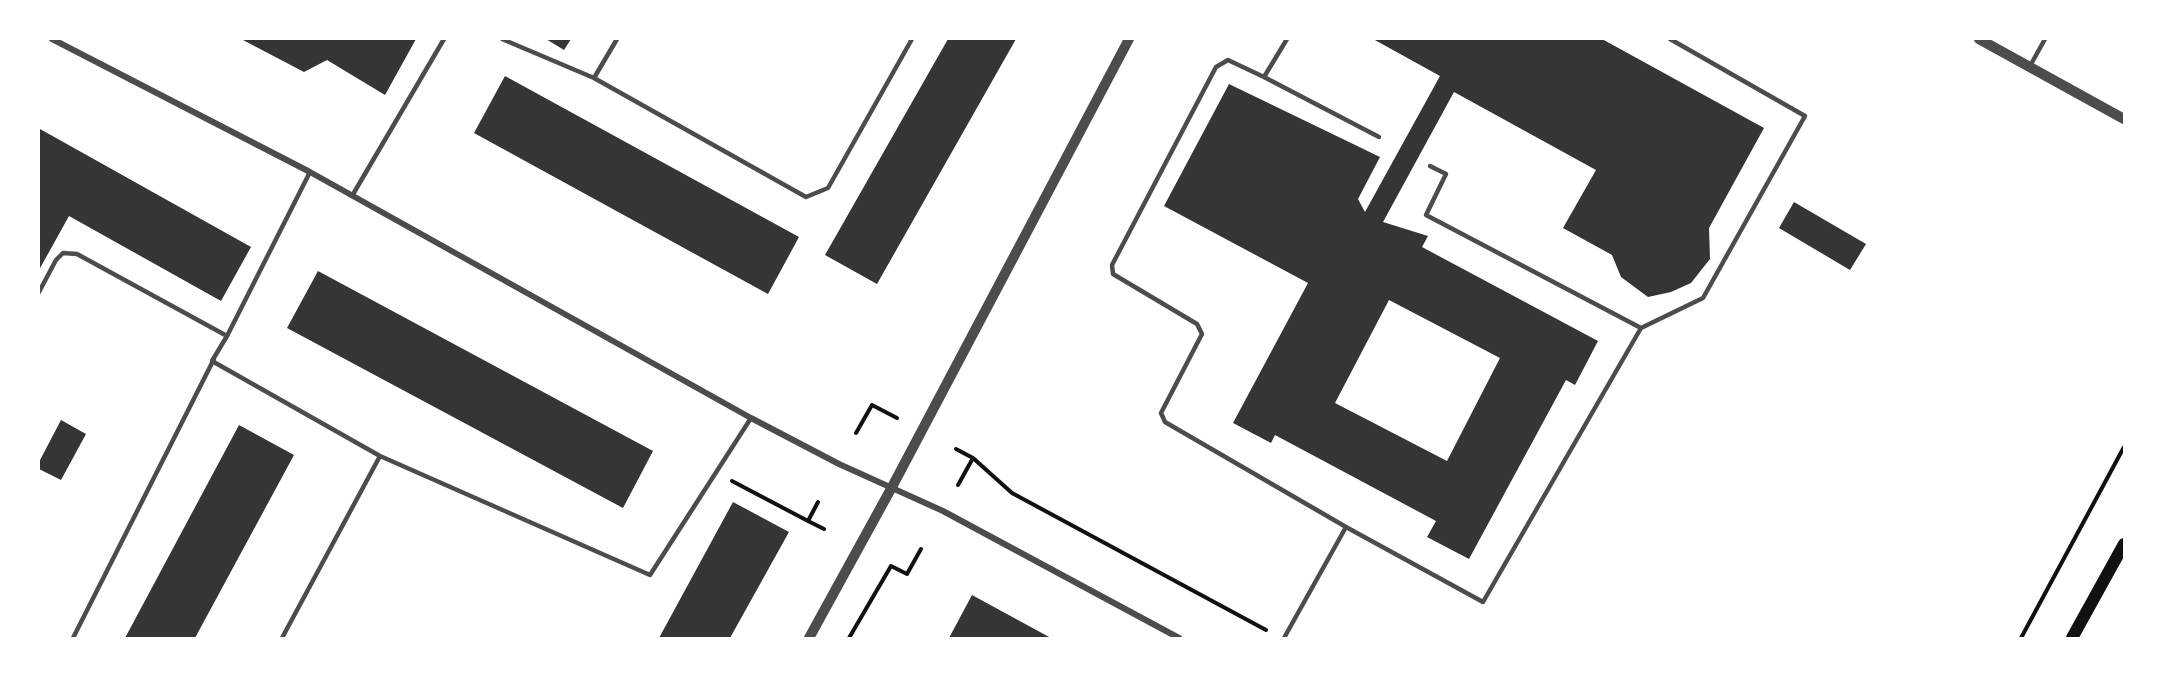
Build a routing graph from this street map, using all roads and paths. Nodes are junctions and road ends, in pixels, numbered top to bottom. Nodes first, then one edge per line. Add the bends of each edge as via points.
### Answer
1 (52, 39) edge
2 (444, 39) edge
3 (502, 39) edge
4 (617, 39) edge
5 (912, 39) edge
6 (1129, 39) edge
7 (1287, 39) edge
8 (1670, 39) edge
9 (1979, 39) edge
10 (2045, 39) edge
11 (2031, 66) junction
12 (1264, 77) junction
13 (594, 78) junction
14 (2124, 119) edge
15 (1379, 137) dead end
16 (1430, 166) dead end
17 (310, 172) junction
18 (352, 196) junction
19 (39, 292) edge
20 (1641, 328) junction
21 (227, 336) junction
22 (212, 361) junction
23 (751, 418) junction
24 (897, 418) dead end
25 (856, 433) dead end
26 (2124, 447) edge
27 (956, 449) dead end
28 (380, 456) junction
29 (973, 458) junction
30 (717, 472) junction
31 (958, 485) dead end
32 (892, 487) junction
33 (818, 502) dead end
34 (808, 521) junction
35 (1346, 527) junction
36 (824, 529) dead end
37 (2124, 544) edge
38 (921, 549) dead end
39 (1270, 632) dead end
40 (73, 638) edge
41 (282, 638) edge
42 (809, 638) edge
43 (849, 638) edge
44 (1179, 638) edge
45 (1284, 638) edge
46 (2021, 638) edge
47 (2072, 638) edge

1 - 17 street
2 - 18 lane
3 - 13 lane
4 - 13 lane
5 - 13 lane via 828,188 806,197
6 - 32 street
7 - 12 lane
8 - 20 lane via 1804,116 1703,298
9 - 11 street
10 - 11 lane
11 - 14 street
12 - 15 lane
12 - 35 lane via 1228,60 1216,67 1112,265 1113,274 1197,324 1202,334 1161,413 1165,422
16 - 20 lane via 1446,174 1426,214
17 - 18 street
17 - 21 lane
18 - 23 street
19 - 21 lane via 56,260 63,253 76,254
20 - 35 lane via 1483,602
21 - 22 lane
22 - 28 lane
22 - 40 lane
23 - 30 lane
23 - 32 street
24 - 25 path via 872,405
26 - 46 path
27 - 29 path
28 - 30 lane via 650,575
28 - 41 lane
29 - 31 path
29 - 39 path via 1012,493
30 - 34 path
32 - 42 street
32 - 44 street
33 - 34 path
34 - 36 path
35 - 45 lane
37 - 47 main road
38 - 43 path via 907,574 891,566

